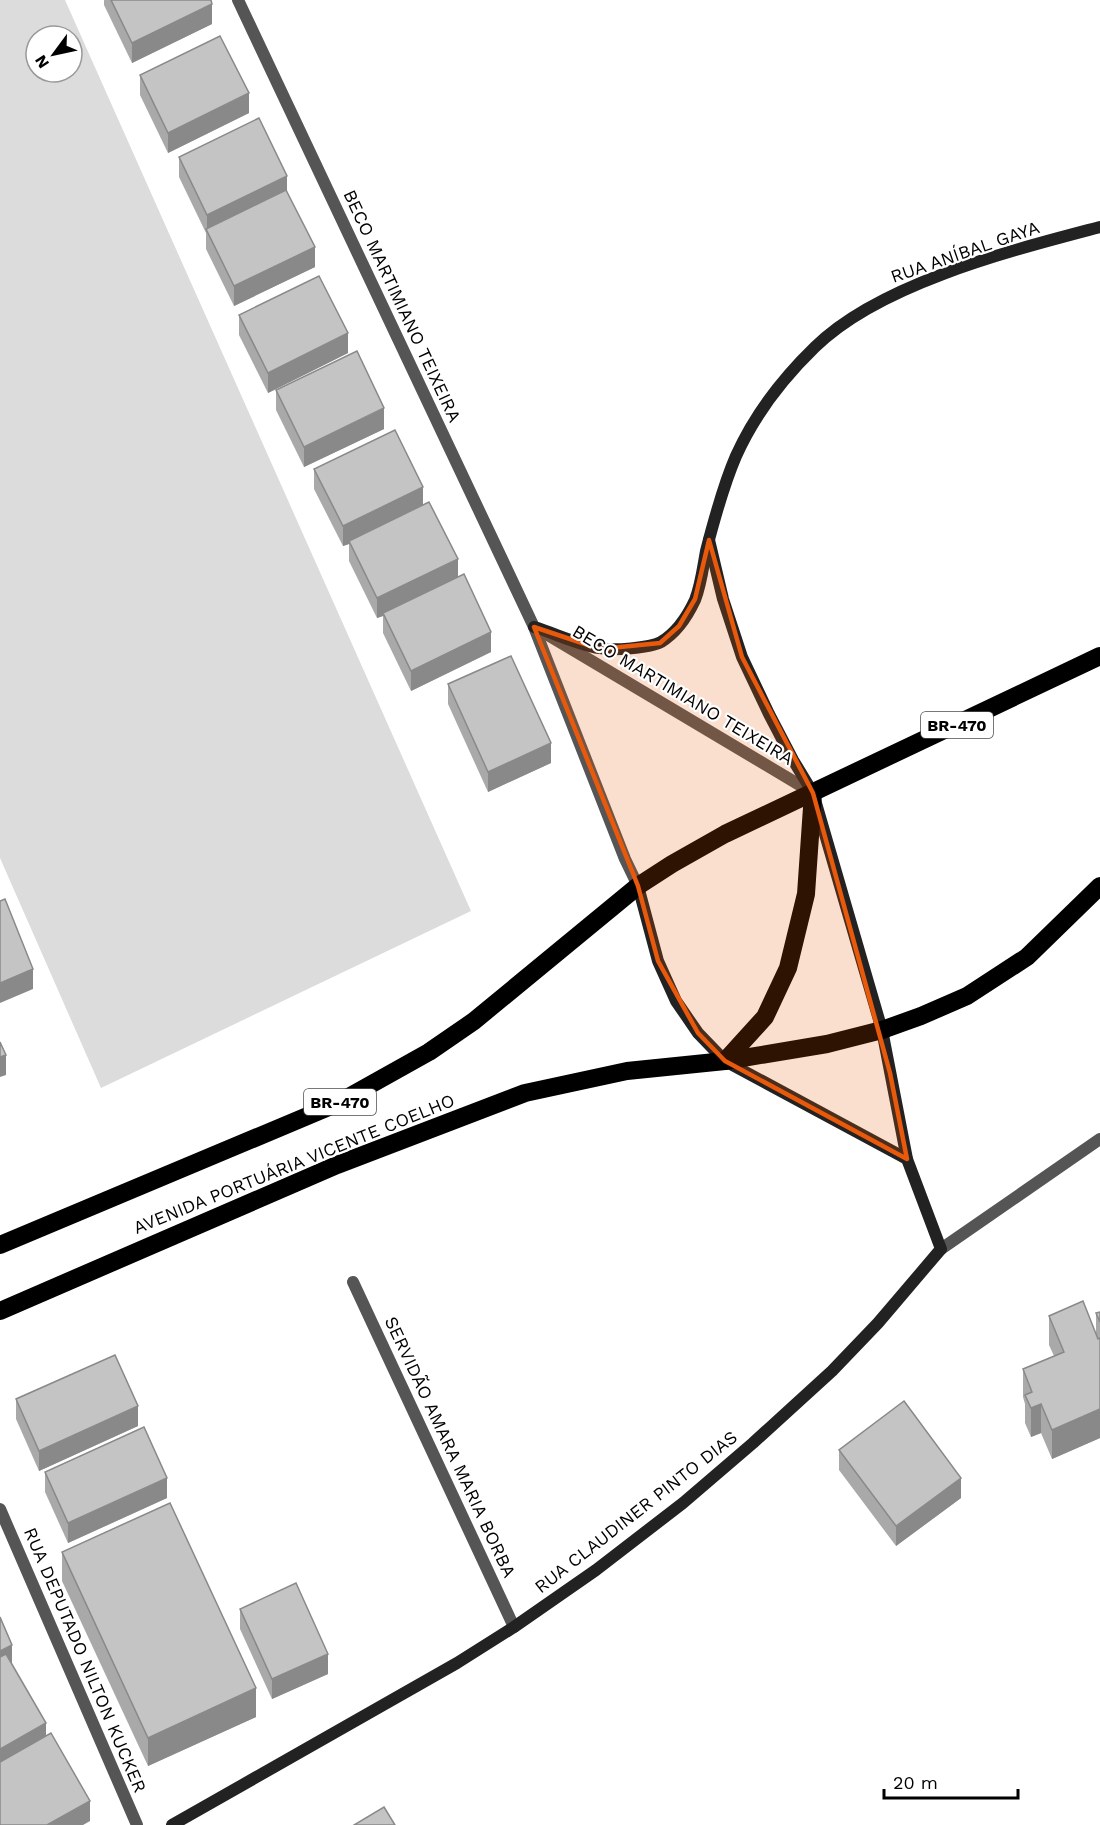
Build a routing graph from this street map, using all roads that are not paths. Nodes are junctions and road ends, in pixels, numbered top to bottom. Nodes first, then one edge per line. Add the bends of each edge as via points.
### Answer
1 (238, 0) edge
2 (1100, 227) edge
3 (709, 540) junction
4 (534, 627) junction
5 (1100, 656) edge
6 (813, 793) junction
7 (638, 886) junction
8 (1100, 886) edge
9 (882, 1030) junction
10 (725, 1061) junction
11 (1100, 1139) edge
12 (907, 1160) junction
13 (0, 1245) edge
14 (941, 1249) junction
15 (353, 1282) dead end
16 (0, 1311) edge
17 (0, 1509) edge
18 (514, 1627) junction
19 (137, 1825) edge
20 (172, 1825) edge

1 - 4 street, BECO MARTIMIANO TEIXEIRA
2 - 3 main road, RUA ANÍBAL GAYA via 926,281 848,320 816,345 788,375 747,435 727,480
3 - 4 main road, RUA ANÍBAL GAYA via 695,600 679,627 660,643 600,649
3 - 6 main road via 742,657
4 - 6 street, BECO MARTIMIANO TEIXEIRA
4 - 7 street, BECO MARTIMIANO TEIXEIRA
5 - 6 highway, AVENIDA PORTUÁRIA VICENTE COELHO / BR-470
6 - 7 highway, AVENIDA PORTUÁRIA VICENTE COELHO / BR-470 via 724,834
6 - 9 main road
6 - 10 highway via 806,894 788,968 765,1017
7 - 10 main road via 658,961 676,1001 698,1033
7 - 13 highway, AVENIDA PORTUÁRIA VICENTE COELHO / BR-470 via 474,1021 347,1099
8 - 9 highway, AVENIDA PORTUÁRIA VICENTE COELHO via 1027,957 967,996
9 - 10 highway, AVENIDA PORTUÁRIA VICENTE COELHO via 827,1044
9 - 12 main road
10 - 12 main road
10 - 16 highway, AVENIDA PORTUÁRIA VICENTE COELHO via 627,1071 525,1093 337,1165
11 - 14 street, RUA CLAUDINER PINTO DIAS
12 - 14 main road
14 - 18 main road, RUA CLAUDINER PINTO DIAS via 871,1331 753,1443 596,1570
15 - 18 street, SERVIDÃO AMARA MARIA BORBA
17 - 19 street, RUA DEPUTADO NILTON KUCKER
18 - 20 main road, RUA CLAUDINER PINTO DIAS

